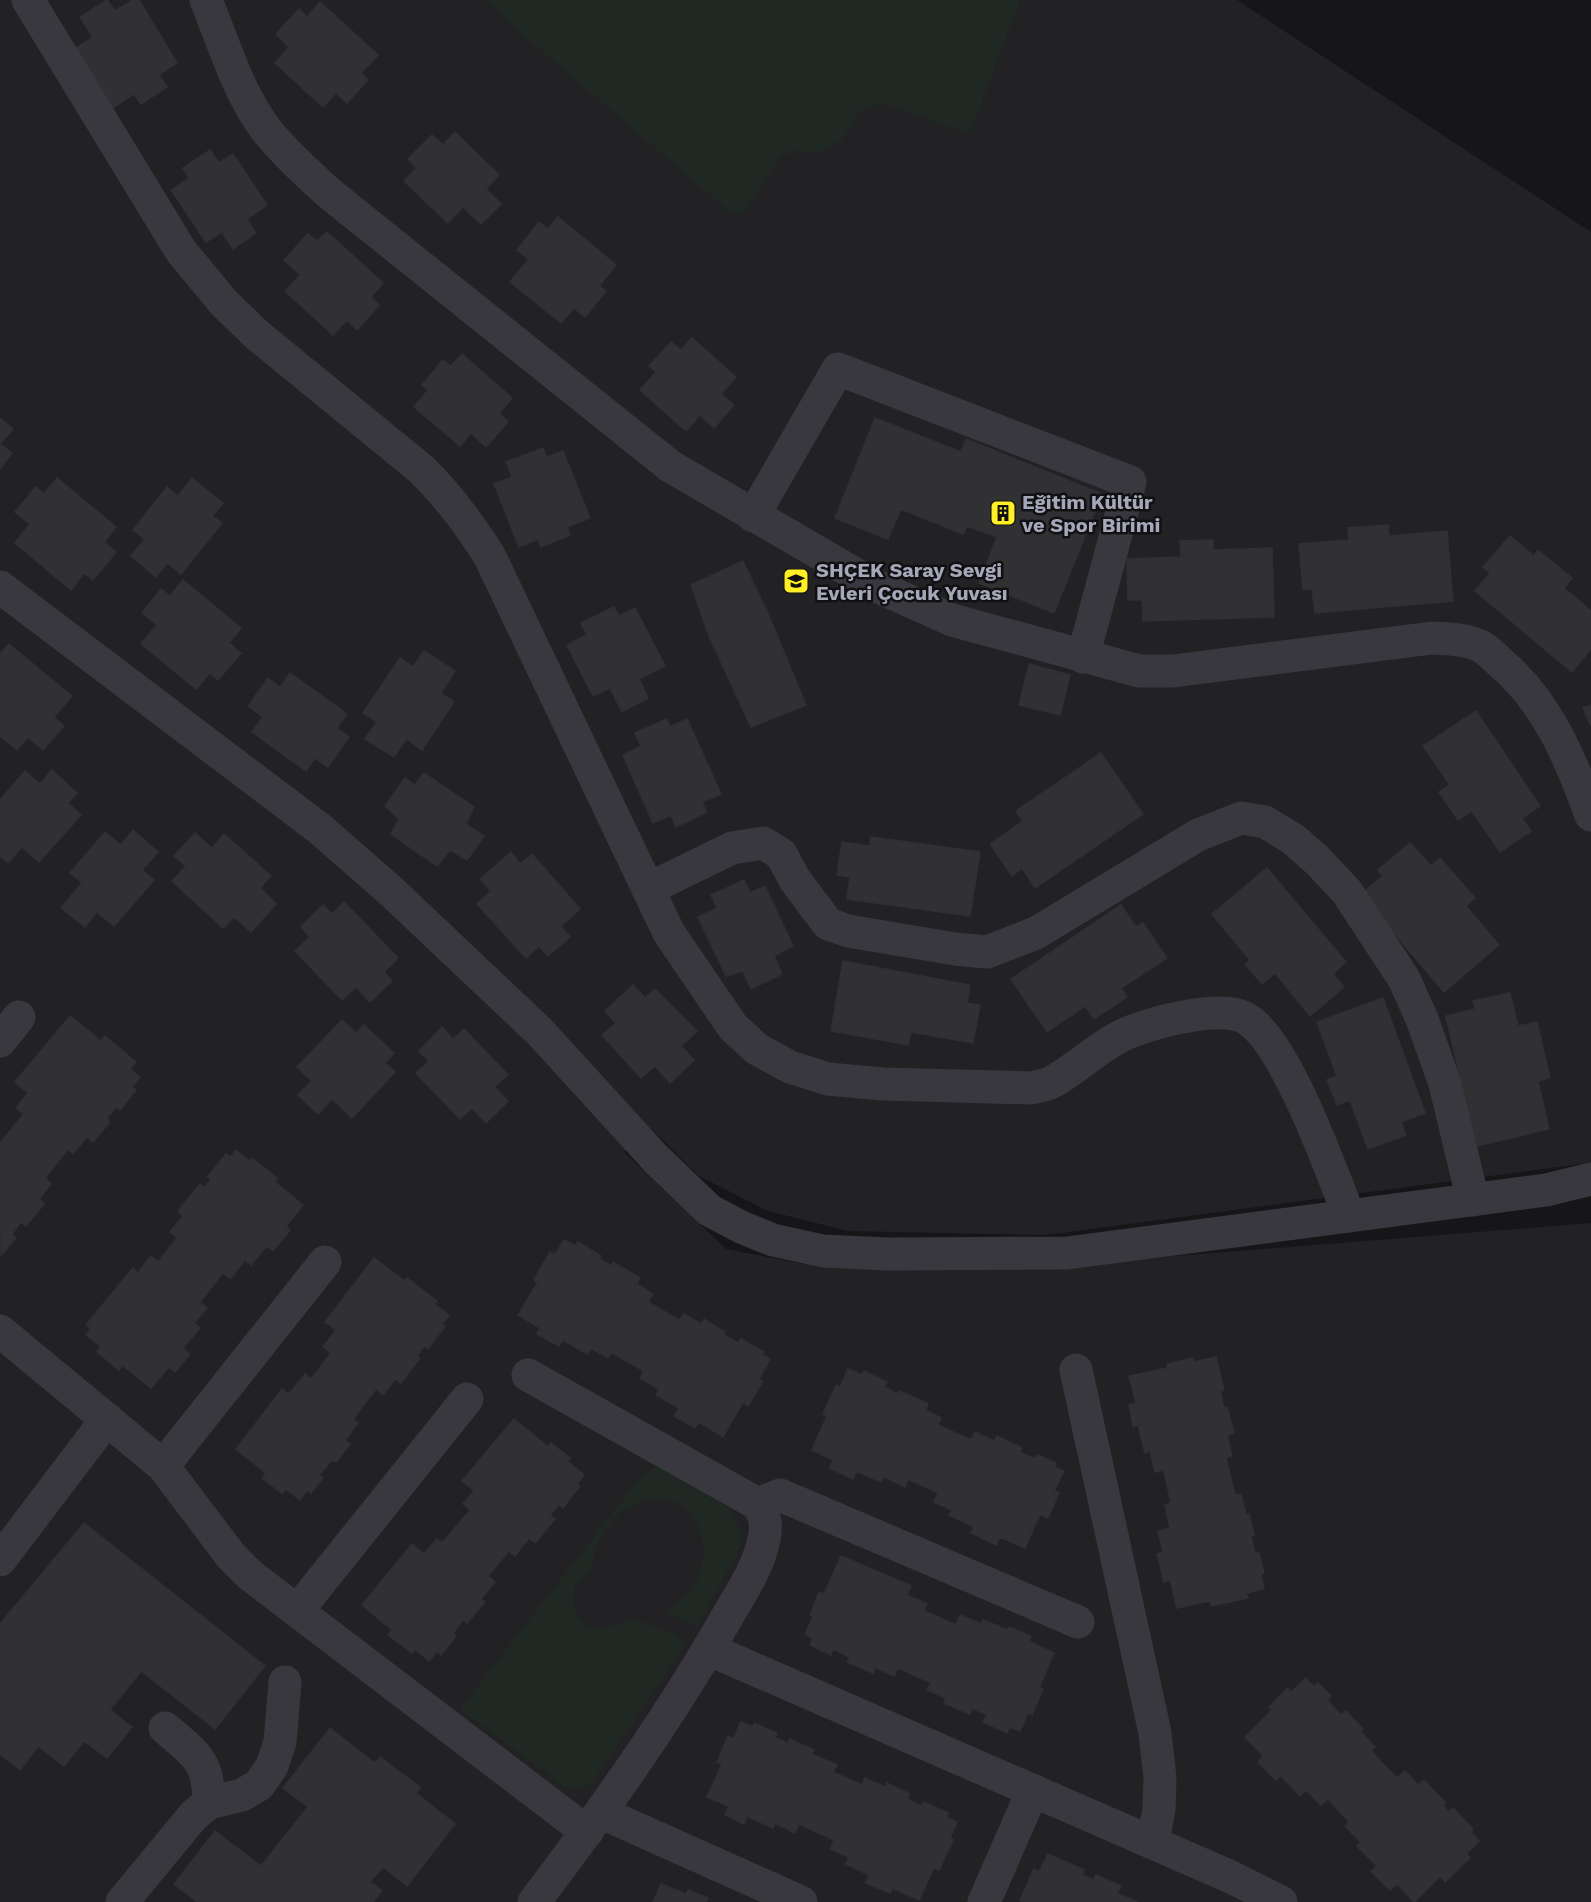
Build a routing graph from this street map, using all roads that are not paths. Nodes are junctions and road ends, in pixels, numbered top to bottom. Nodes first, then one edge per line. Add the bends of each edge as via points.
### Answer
1 (28, 0) edge
2 (206, 0) edge
3 (753, 516) junction
4 (0, 587) edge
5 (1083, 657) junction
6 (1591, 814) edge
7 (648, 889) junction
8 (1591, 1179) edge
9 (1473, 1200) junction
10 (1349, 1216) junction
11 (325, 1262) dead end
12 (0, 1331) edge
13 (1076, 1370) dead end
14 (528, 1375) dead end
15 (467, 1399) dead end
16 (107, 1419) junction
17 (163, 1466) junction
18 (758, 1504) junction
19 (0, 1560) edge
20 (297, 1611) junction
21 (1078, 1622) dead end
22 (708, 1649) junction
23 (285, 1682) dead end
24 (165, 1728) dead end
25 (1033, 1790) junction
26 (209, 1803) junction
27 (595, 1823) junction
28 (1154, 1843) junction
29 (1239, 1892) edge
30 (122, 1902) edge
31 (534, 1902) edge
32 (801, 1902) edge
33 (984, 1902) edge
34 (1281, 1902) edge

1 - 7 lane via 181,251 201,276 256,334 444,490 466,519 489,555
2 - 3 lane via 249,101 266,130 294,161 670,466
3 - 5 lane via 874,585 952,620
3 - 5 lane via 838,369 1130,482
4 - 10 lane via 320,829 540,1032 655,1158 709,1210 741,1227 773,1240 823,1251 1067,1253
5 - 6 lane via 1139,671 1173,671 1432,638 1461,640 1483,648 1513,674 1539,705 1562,744
7 - 9 lane via 732,848 763,843 781,854 828,924 858,933 987,952 1036,933 1198,835 1241,818 1265,822 1293,839 1347,892 1404,979 1445,1084
7 - 10 lane via 669,933 733,1027 765,1054 828,1079 1032,1088 1052,1083 1095,1051 1134,1030 1189,1015 1223,1012 1246,1018 1267,1038 1285,1068
8 - 9 lane
9 - 10 lane
11 - 17 lane
12 - 16 lane
13 - 28 lane via 1155,1733 1161,1778
14 - 18 lane
15 - 20 lane
16 - 17 lane
16 - 19 lane
17 - 20 lane via 231,1556
18 - 21 lane via 780,1495
18 - 22 lane via 765,1517 756,1566
20 - 27 lane
22 - 25 lane
22 - 27 lane
23 - 26 lane via 280,1742 272,1766 259,1785 242,1795
24 - 26 lane via 205,1768
25 - 28 lane
25 - 33 lane
26 - 30 lane via 194,1815
27 - 31 lane
27 - 32 lane
28 - 29 lane
29 - 34 lane

